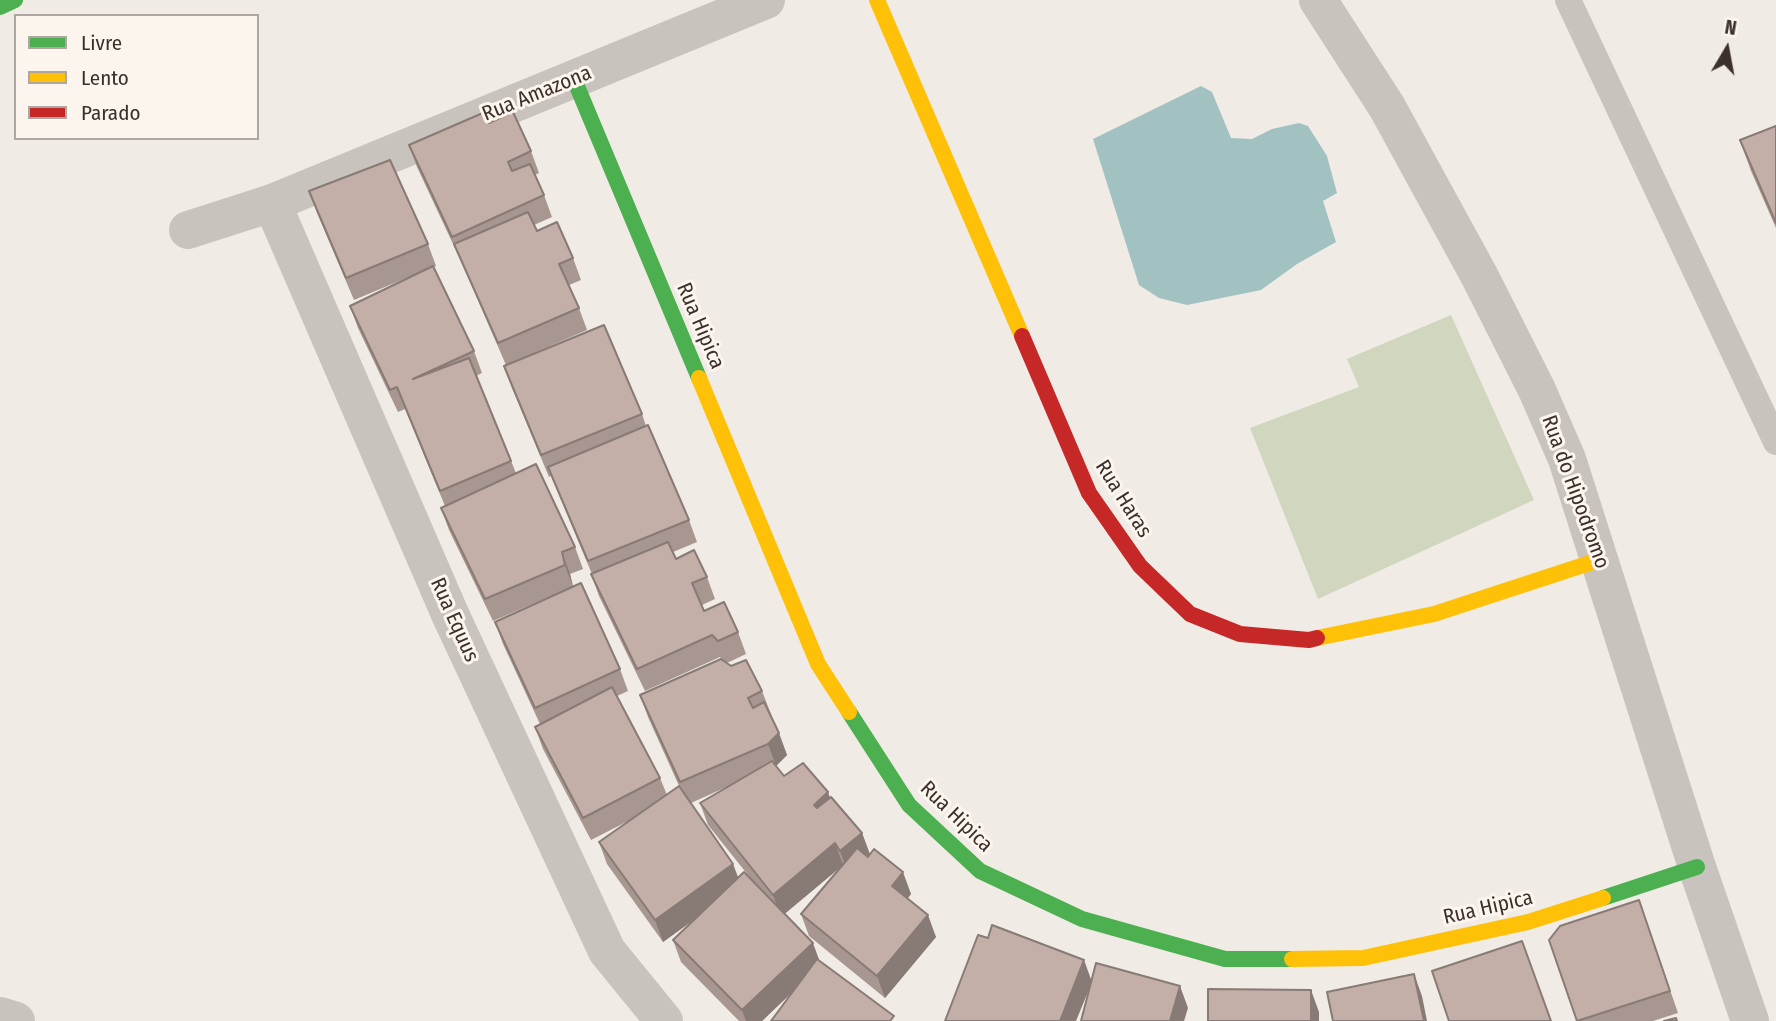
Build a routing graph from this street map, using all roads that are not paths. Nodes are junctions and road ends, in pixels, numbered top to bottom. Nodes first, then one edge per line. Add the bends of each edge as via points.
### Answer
1 (15, 0) edge
2 (766, 0) edge
3 (877, 0) edge
4 (1318, 0) edge
5 (1568, 0) edge
6 (0, 7) edge
7 (574, 79) junction
8 (272, 203) junction
9 (188, 230) dead end
10 (1776, 442) edge
11 (1599, 560) junction
12 (1697, 867) junction
13 (0, 1016) edge
14 (16, 1021) edge
15 (664, 1021) edge
16 (1750, 1021) edge

1 - 6 street
2 - 7 street, Rua Amazona
3 - 11 street, Rua Haras via 1089,493 1140,566 1190,614 1241,634 1309,640 1434,614
4 - 11 street, Rua do Hipodromo via 1387,107 1497,310 1567,459
5 - 10 lane
7 - 8 street, Rua Amazona
7 - 12 street, Rua Hipica via 818,664 909,805 980,871 1082,919 1226,959 1363,958 1528,922
8 - 9 street, Rua Amazona
8 - 15 street, Rua Equus via 450,614 607,951
11 - 12 street, Rua do Hipodromo
12 - 16 street, Rua do Hipodromo
13 - 14 street

